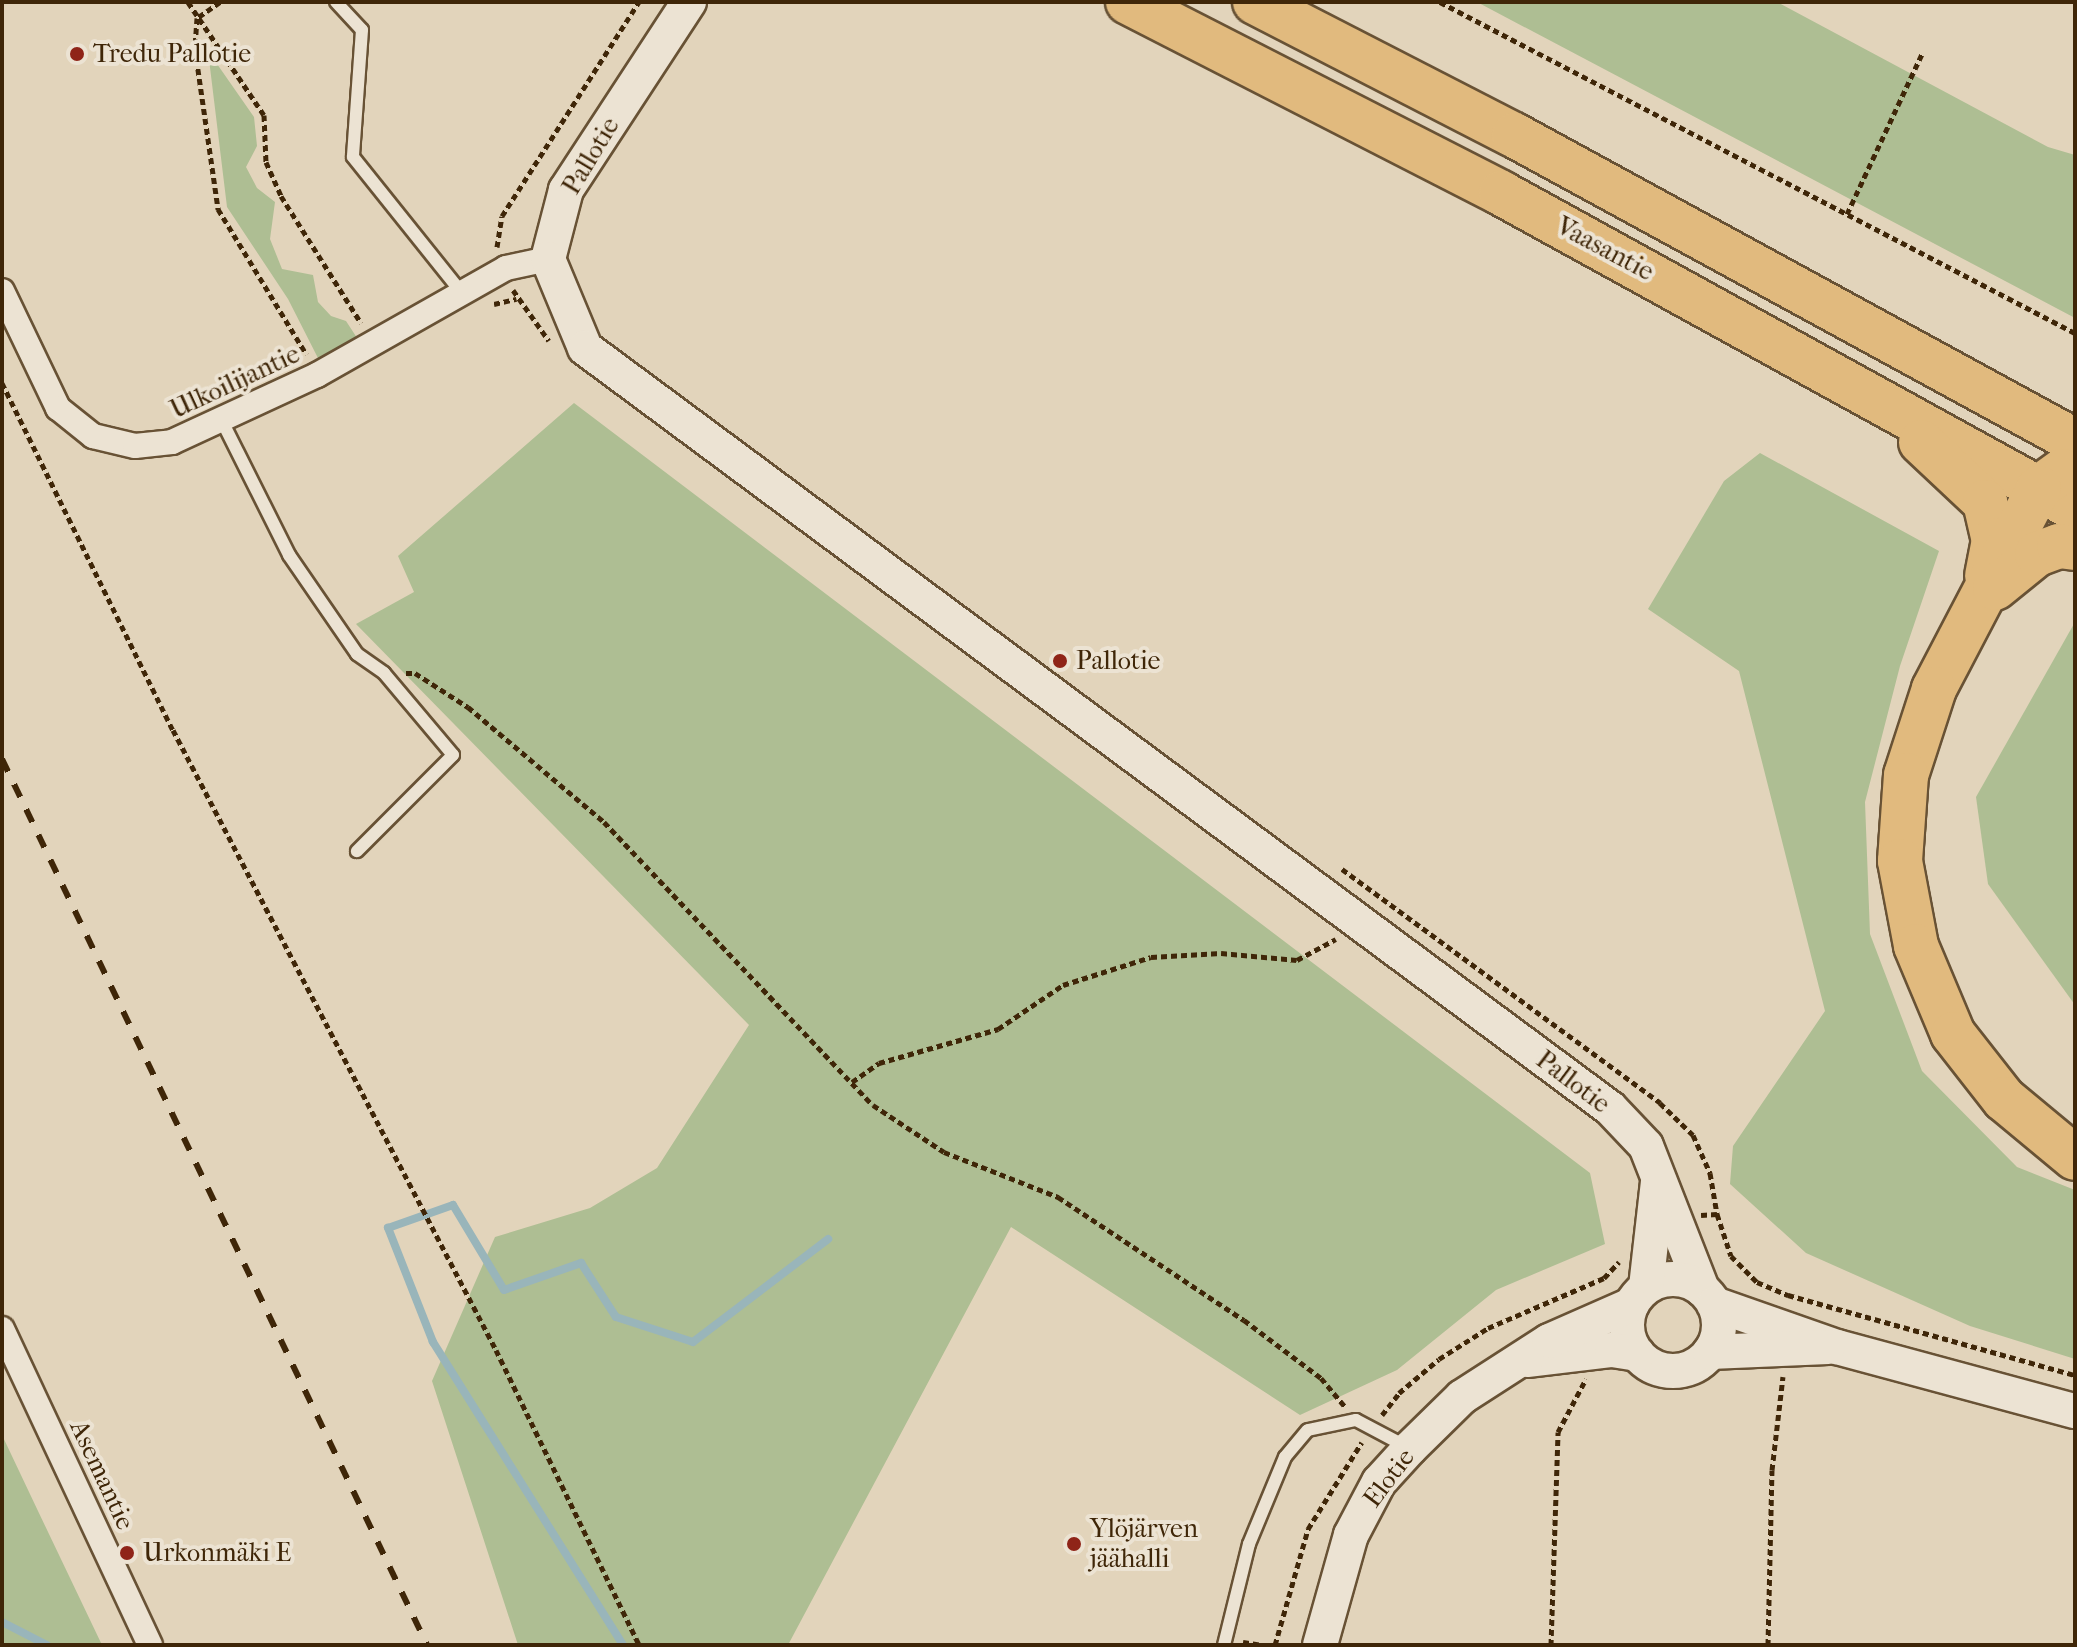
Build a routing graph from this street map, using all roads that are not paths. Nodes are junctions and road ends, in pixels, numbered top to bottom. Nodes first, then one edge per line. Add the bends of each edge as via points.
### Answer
1 (336, 2) edge
2 (689, 2) edge
3 (1128, 2) edge
4 (1255, 2) edge
5 (548, 259) junction
6 (2, 291) edge
7 (461, 292) junction
8 (1866, 391) junction
9 (221, 419) junction
10 (2075, 441) edge
11 (2075, 466) edge
12 (2057, 499) edge
13 (2075, 548) edge
14 (1982, 601) junction
15 (357, 851) dead end
16 (2075, 1158) edge
17 (1658, 1182) junction
18 (1638, 1296) junction
19 (1708, 1297) junction
20 (1789, 1324) junction
21 (2, 1329) edge
22 (1710, 1352) junction
23 (1638, 1354) junction
24 (1526, 1360) junction
25 (2075, 1411) edge
26 (1410, 1448) junction
27 (150, 1645) edge
28 (1224, 1645) edge
29 (1320, 1645) edge

1 - 7 lane via 362,30 353,157
2 - 5 street, Pallotie via 566,190
3 - 8 highway, Vaasantie via 1501,193
4 - 10 highway via 1514,135
5 - 7 street, Ulkoilijantie via 506,268
5 - 17 street, Pallotie via 585,348 1610,1108 1646,1146
6 - 9 street, Ulkoilijantie via 58,408 77,427 135,446 172,442
7 - 9 street, Ulkoilijantie via 317,375
8 - 12 highway, Vaasantie
8 - 14 highway via 1985,502 1994,540
9 - 15 lane via 289,555 357,654 384,673 453,755
11 - 12 highway
12 - 14 highway
13 - 14 highway via 2059,546 2037,554
14 - 16 highway via 1934,689 1906,775 1900,815 1905,903 1929,983 1953,1034 2004,1099
17 - 18 street, Pallotie
17 - 19 street, Pallotie
18 - 19 street via 1671,1278
18 - 23 street via 1627,1333
18 - 24 street, Elotie
19 - 20 street
19 - 22 street via 1719,1325
20 - 22 street
20 - 25 street via 1837,1347
21 - 27 street, Asemantie
22 - 23 street via 1699,1363 1671,1371
23 - 24 street, Elotie via 1612,1350
24 - 26 street, Elotie via 1462,1397
26 - 28 lane via 1356,1420 1308,1430 1285,1457 1249,1544
26 - 29 street, Elotie via 1379,1482 1351,1535

